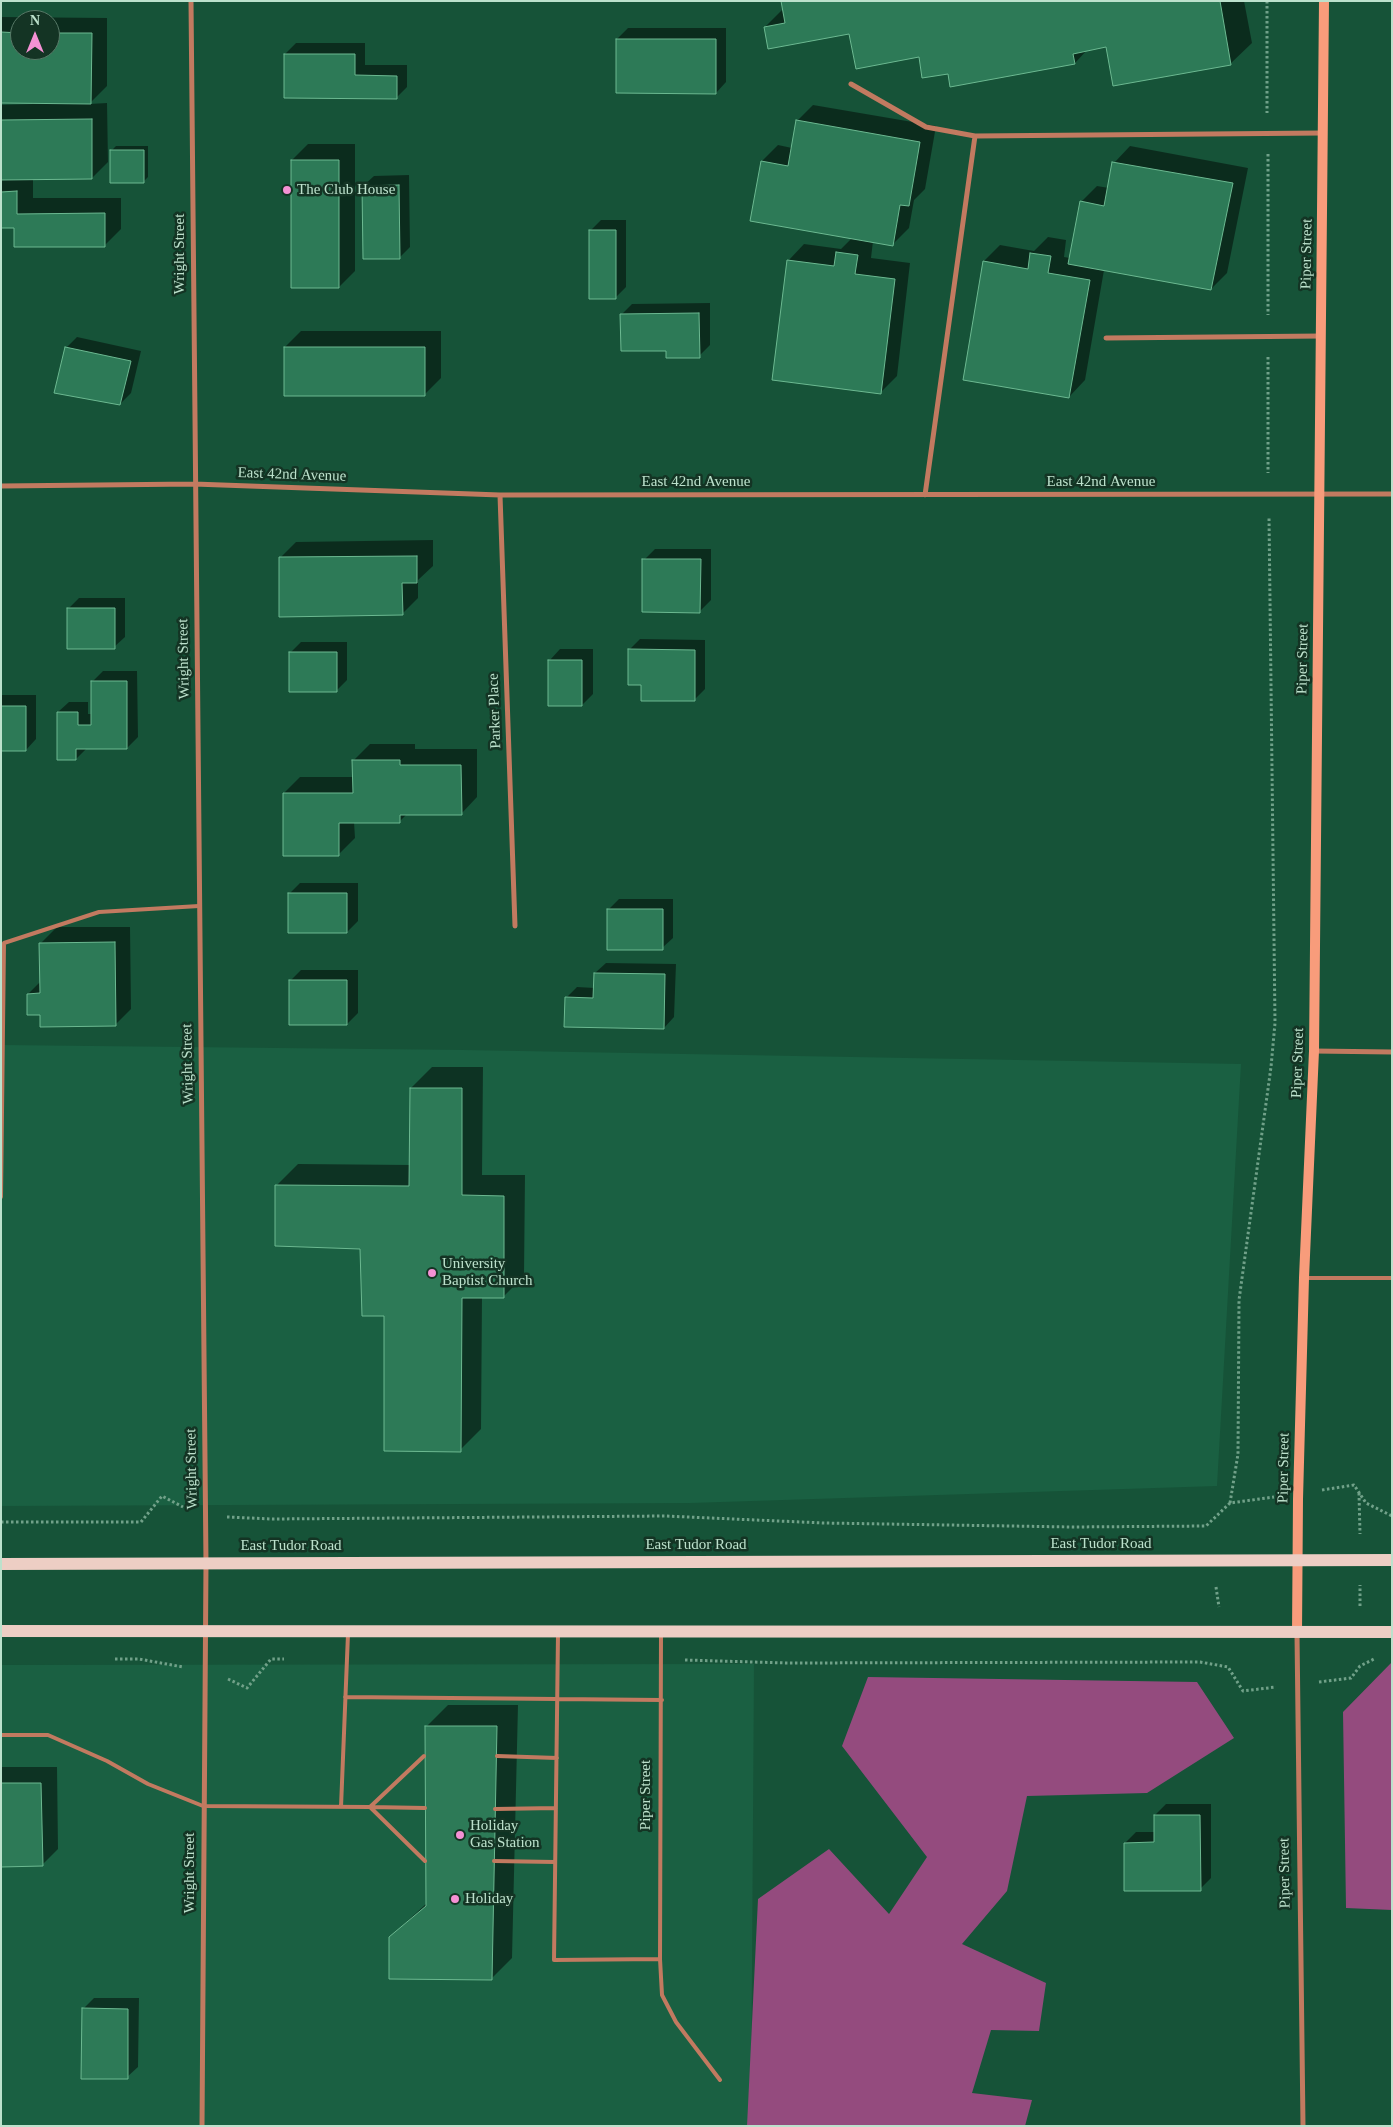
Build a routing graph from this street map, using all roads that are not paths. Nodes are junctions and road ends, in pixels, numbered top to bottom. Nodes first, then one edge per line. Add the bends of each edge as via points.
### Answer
1 (191, 1) edge
2 (1324, 1) edge
3 (850, 84) dead end
4 (1323, 133) junction
5 (974, 136) junction
6 (1322, 336) junction
7 (1106, 338) dead end
8 (194, 484) junction
9 (1, 486) edge
10 (1392, 494) edge
11 (500, 495) junction
12 (925, 495) junction
13 (1320, 495) junction
14 (199, 906) junction
15 (515, 926) dead end
16 (1314, 1051) junction
17 (1392, 1052) edge
18 (1, 1197) edge
19 (1304, 1278) junction
20 (1392, 1278) edge
21 (1297, 1560) junction
22 (1392, 1560) edge
23 (206, 1563) junction
24 (1, 1564) edge
25 (1, 1631) edge
26 (204, 1631) junction
27 (348, 1631) junction
28 (558, 1632) junction
29 (660, 1632) junction
30 (1392, 1632) edge
31 (1297, 1633) junction
32 (345, 1698) junction
33 (558, 1699) junction
34 (662, 1700) junction
35 (1, 1735) edge
36 (424, 1756) dead end
37 (497, 1756) dead end
38 (557, 1758) junction
39 (203, 1806) junction
40 (341, 1807) junction
41 (370, 1807) junction
42 (425, 1808) dead end
43 (556, 1808) junction
44 (495, 1809) dead end
45 (425, 1860) dead end
46 (494, 1861) dead end
47 (555, 1862) junction
48 (660, 1959) junction
49 (720, 2080) dead end
50 (202, 2126) edge
51 (1302, 2126) edge

1 - 8 street, Wright Street
2 - 4 street, Piper Street
3 - 5 street via 926,127
4 - 5 street
4 - 6 street, Piper Street
5 - 12 street
6 - 7 street
6 - 13 street, Piper Street
8 - 9 street, East 42nd Avenue
8 - 11 street, East 42nd Avenue
8 - 14 street, Wright Street
10 - 13 street, East 42nd Avenue
11 - 12 street, East 42nd Avenue
11 - 15 street, Parker Place
12 - 13 street, East 42nd Avenue
13 - 16 street, Piper Street
14 - 18 lane via 100,912 4,943
14 - 23 street, Wright Street
16 - 17 street
16 - 19 street, Piper Street
19 - 20 lane
19 - 21 street, Piper Street
21 - 22 main road, East Tudor Road
21 - 23 main road, East Tudor Road
21 - 31 street, Piper Street
23 - 24 main road, East Tudor Road
23 - 26 street, Wright Street
25 - 26 main road
26 - 27 main road
26 - 39 street, Wright Street
27 - 28 main road
27 - 32 lane
28 - 29 main road
28 - 33 lane
29 - 31 main road
29 - 34 lane, Piper Street
30 - 31 main road
31 - 51 street, Piper Street
32 - 33 lane
32 - 40 lane
33 - 34 lane
33 - 38 lane
34 - 48 lane, Piper Street
35 - 39 lane via 48,1736 107,1761 148,1784
36 - 41 lane
37 - 38 lane
38 - 43 lane
39 - 40 lane
39 - 50 street, Wright Street
40 - 41 lane
41 - 42 lane
41 - 45 lane
43 - 44 lane
43 - 47 lane
46 - 47 lane
47 - 48 lane via 554,1960
48 - 49 lane, Piper Street via 662,1995 676,2022

